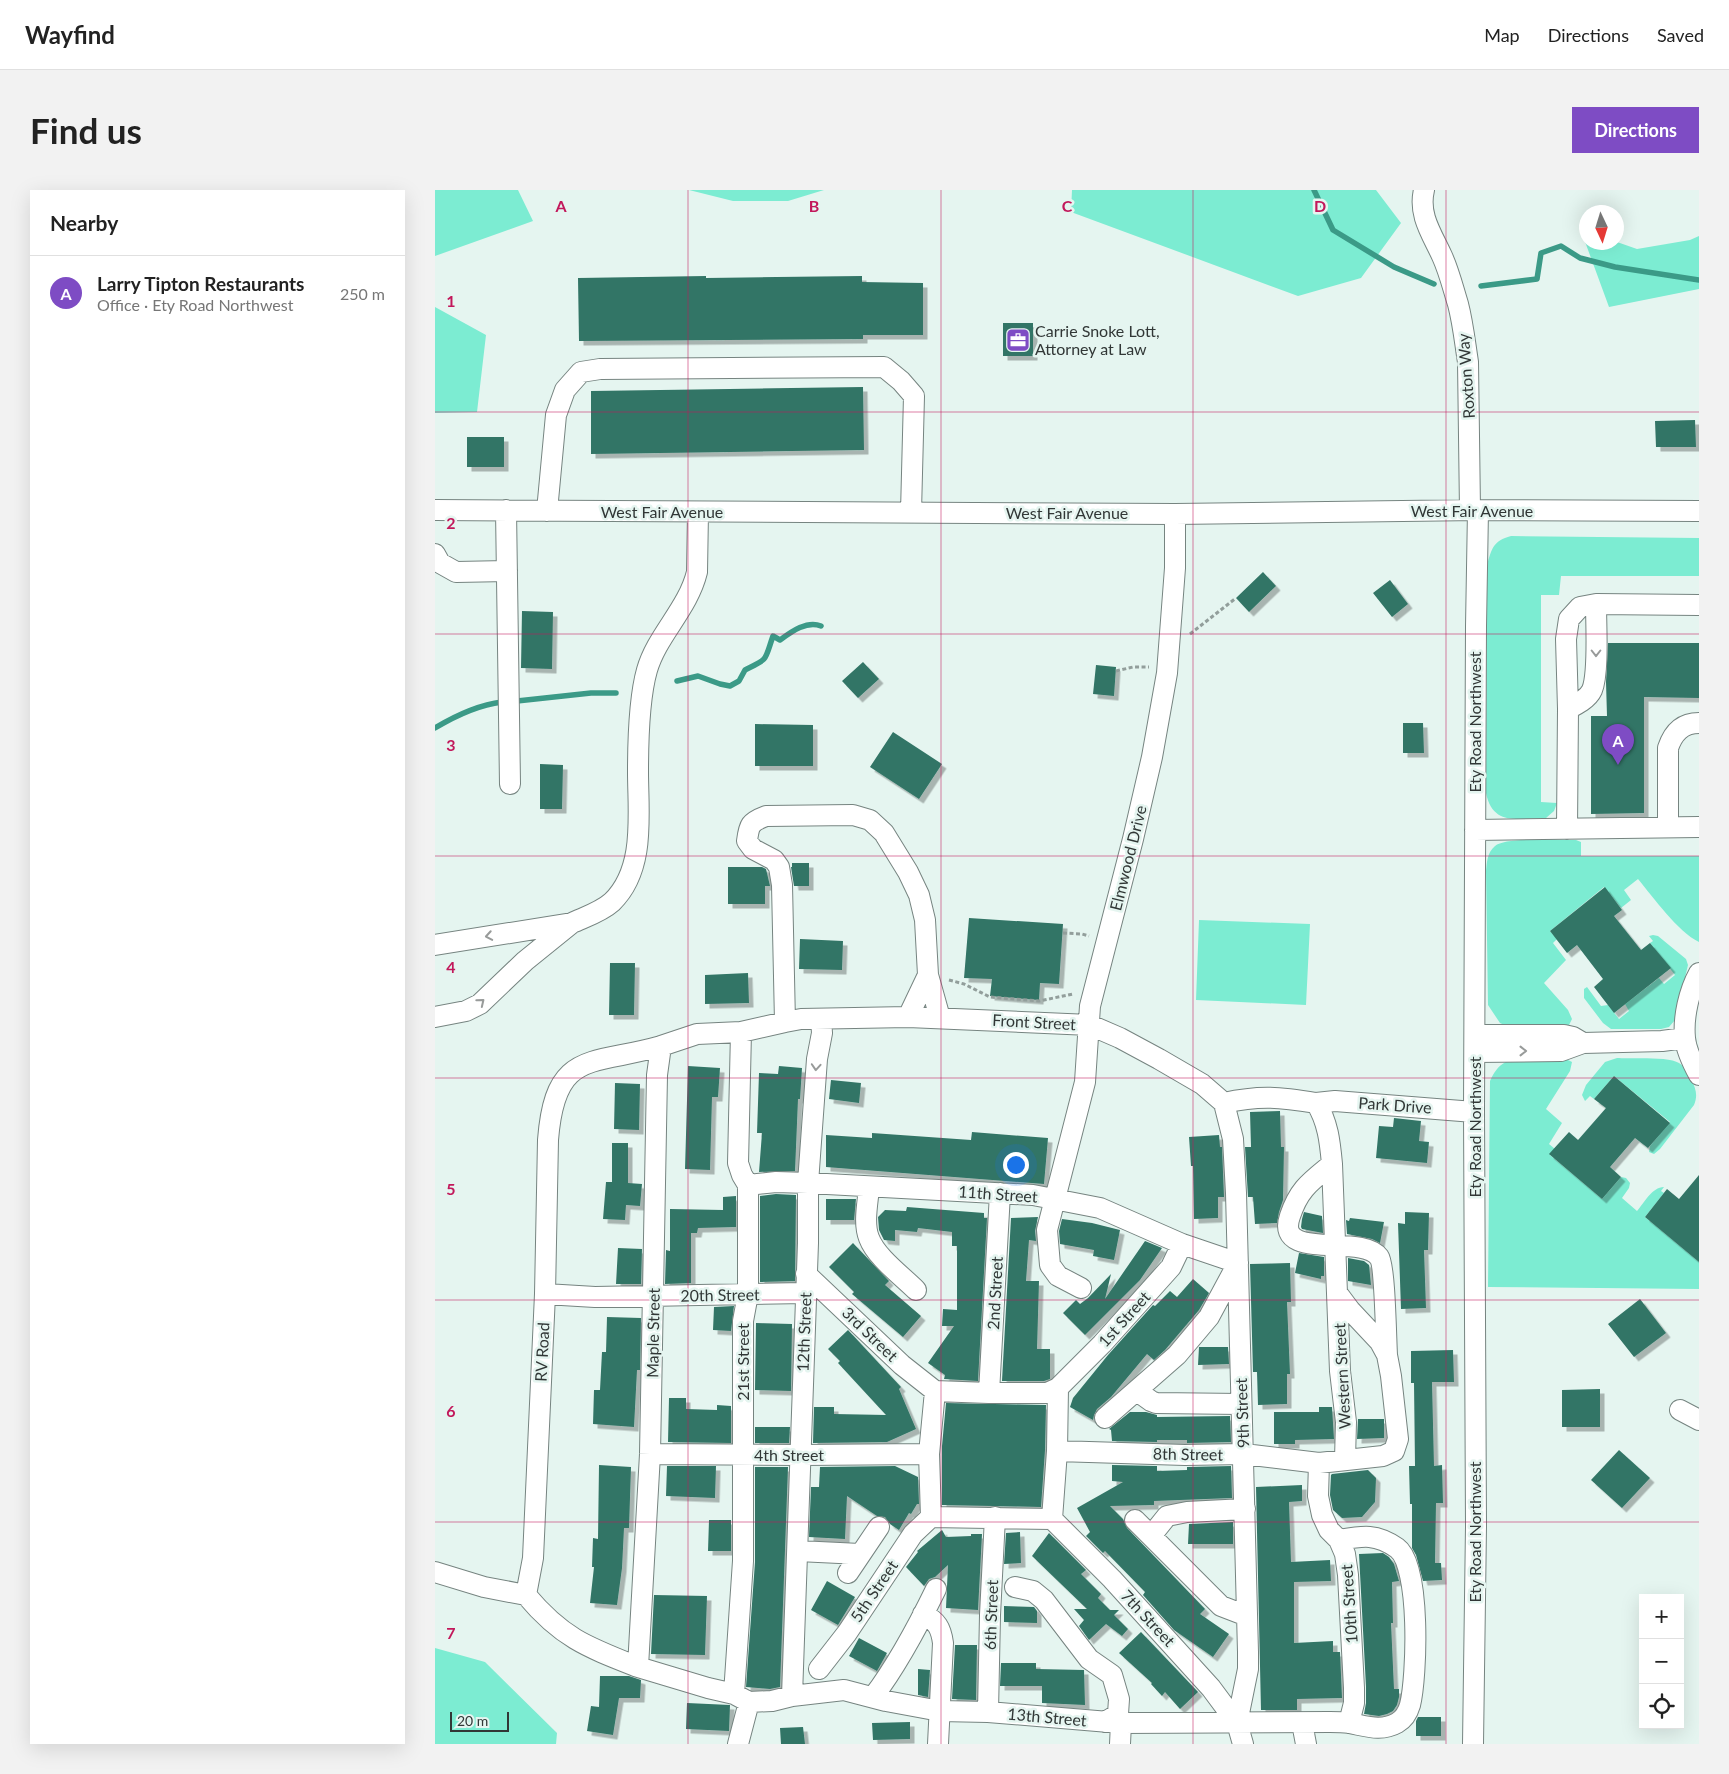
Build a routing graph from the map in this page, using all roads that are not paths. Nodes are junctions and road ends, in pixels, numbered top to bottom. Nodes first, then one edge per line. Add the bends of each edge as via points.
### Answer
1 (1424, 190) edge
2 (435, 510) edge
3 (506, 510) junction
4 (1474, 510) junction
5 (547, 511) junction
6 (1699, 511) edge
7 (698, 512) junction
8 (911, 512) junction
9 (1175, 514) junction
10 (435, 554) edge
11 (507, 571) junction
12 (1596, 604) junction
13 (1699, 605) edge
14 (1568, 709) junction
15 (1699, 723) edge
16 (511, 784) dead end
17 (1668, 827) junction
18 (1699, 827) edge
19 (1567, 829) junction
20 (1475, 830) junction
21 (572, 923) junction
22 (522, 930) junction
23 (435, 945) edge
24 (527, 960) junction
25 (1699, 973) edge
26 (928, 975) junction
27 (435, 1017) edge
28 (908, 1017) junction
29 (940, 1018) junction
30 (821, 1019) junction
31 (785, 1022) junction
32 (1090, 1025) junction
33 (741, 1032) junction
34 (1685, 1038) junction
35 (1475, 1043) junction
36 (661, 1046) junction
37 (1699, 1075) edge
38 (1316, 1102) junction
39 (1224, 1103) junction
40 (1474, 1112) junction
41 (1331, 1164) junction
42 (808, 1184) junction
43 (747, 1185) junction
44 (869, 1187) junction
45 (1000, 1193) junction
46 (1056, 1199) junction
47 (1182, 1244) junction
48 (1335, 1245) junction
49 (1238, 1263) junction
50 (806, 1284) junction
51 (1081, 1288) dead end
52 (916, 1290) dead end
53 (545, 1294) junction
54 (748, 1294) junction
55 (1338, 1294) junction
56 (654, 1296) junction
57 (1387, 1355) junction
58 (1059, 1388) junction
59 (1137, 1391) junction
60 (935, 1392) junction
61 (989, 1394) junction
62 (1241, 1404) junction
63 (1680, 1410) dead end
64 (1105, 1418) dead end
65 (1699, 1420) edge
66 (1057, 1451) junction
67 (649, 1454) junction
68 (929, 1454) junction
69 (1243, 1454) junction
70 (743, 1455) junction
71 (801, 1455) junction
72 (1345, 1458) junction
73 (1319, 1463) junction
74 (1245, 1509) junction
75 (931, 1517) junction
76 (995, 1517) junction
77 (1052, 1519) junction
78 (1135, 1520) dead end
79 (879, 1528) dead end
80 (1151, 1536) junction
81 (1339, 1540) junction
82 (798, 1551) junction
83 (860, 1554) junction
84 (435, 1572) edge
85 (848, 1573) dead end
86 (1015, 1587) dead end
87 (936, 1589) dead end
88 (526, 1595) junction
89 (923, 1614) junction
90 (1247, 1616) junction
91 (795, 1645) junction
92 (638, 1667) junction
93 (819, 1669) junction
94 (845, 1690) junction
95 (792, 1696) junction
96 (873, 1697) junction
97 (742, 1698) junction
98 (940, 1711) junction
99 (988, 1712) junction
100 (1237, 1722) junction
101 (1113, 1723) junction
102 (1302, 1723) junction
103 (1349, 1723) junction
104 (738, 1744) edge
105 (938, 1744) edge
106 (1120, 1744) edge
107 (1243, 1744) edge
108 (1306, 1744) edge
109 (1473, 1744) edge

1 - 4 street, Roxton Way via 1422,210 1429,233 1443,257 1465,338
2 - 3 street, West Fair Avenue
3 - 5 street, West Fair Avenue
3 - 11 street
4 - 6 street, West Fair Avenue
4 - 9 street, West Fair Avenue
4 - 20 street, Ety Road Northwest
5 - 7 street, West Fair Avenue
5 - 8 street via 556,415 565,390 581,372 600,369 884,367 914,396
7 - 8 street, West Fair Avenue
7 - 21 street via 695,580 652,658 645,683 635,860 627,882 612,902
8 - 9 street, West Fair Avenue
9 - 32 street, Elmwood Drive via 1175,568 1167,673 1152,757 1090,1006
10 - 11 street via 440,563 455,572
11 - 16 street
12 - 13 street
12 -> 14 street via 1596,676 1592,691 1579,704
12 - 14 street via 1580,607 1569,619 1566,639
14 - 19 street
15 - 17 street via 1680,727 1671,737 1668,748
17 - 18 street
17 - 19 street
19 - 20 street
20 - 35 street, Ety Road Northwest
21 - 22 street
21 - 24 street
22 -> 23 street
22 - 24 street
27 -> 24 street via 480,1004
25 - 34 street via 1687,1006
26 - 28 street
26 - 29 street
26 - 31 street via 925,920 919,895 908,872 877,826 870,820 853,815 766,816 755,820 749,827 747,841 779,867
28 - 29 street, Front Street
28 - 30 street, Front Street
29 - 32 street, Front Street
30 - 31 street
30 -> 42 street, 12th Street
31 - 33 street
32 - 39 street, Front Street via 1202,1084
32 - 46 street, Elmwood Drive via 1085,1082
33 - 36 street via 697,1034
33 - 43 street, 21st Street via 738,1163
34 - 35 street via 1583,1043 1564,1035
34 - 37 street
35 - 40 street, Ety Road Northwest
36 - 53 street, RV Road via 587,1063 571,1072 560,1086 554,1099 548,1140
36 - 56 street, Maple Street via 657,1075
38 - 39 street via 1278,1097
38 - 40 street, Park Drive
38 - 41 street, Western Street via 1327,1124
39 - 49 street, 9th Street via 1233,1139
40 - 109 street, Ety Road Northwest via 1476,1526
41 - 48 street, Western Street
41 - 48 street, Western Street via 1306,1184 1296,1199 1287,1232 1292,1239 1307,1244
42 - 43 street, 11th Street via 777,1182
42 - 44 street, 11th Street
42 - 50 street, 12th Street
43 - 54 street, 21st Street
44 - 45 street, 11th Street
44 - 52 street via 869,1238 881,1256
45 - 46 street, 11th Street
45 - 61 street, 2nd Street
46 - 47 street, 11th Street via 1100,1208
46 - 51 street, Elmwood Drive via 1047,1230 1050,1265 1058,1276
47 - 49 street, 11th Street
47 - 58 street, 1st Street via 1171,1267
48 - 55 street, Western Street
48 - 57 street, Western Street via 1370,1250 1381,1259
49 - 59 street via 1204,1323 1177,1355
49 - 62 street, 9th Street
50 - 54 street, 20th Street
50 - 60 street, 3rd Street
50 - 71 street, 12th Street
53 - 56 street, 20th Street
53 - 88 street, RV Road via 533,1558
54 - 56 street, 20th Street
54 - 70 street, 21st Street via 743,1321
55 - 57 street, Western Street via 1380,1342
55 - 72 street, Western Street via 1346,1422
56 - 67 street, Maple Street
57 - 72 street, Western Street via 1397,1448 1383,1456
58 - 61 street via 1047,1393
58 - 66 street
59 - 62 street via 1157,1403
59 - 64 street
60 - 61 street
60 - 68 street
62 - 69 street, 9th Street
63 - 65 street
66 - 69 street, 8th Street
66 - 77 street
67 - 70 street, 4th Street
67 - 92 street, Maple Street
68 - 71 street, 4th Street
68 - 75 street
69 - 73 street, 8th Street
69 - 74 street, 9th Street
70 - 71 street, 4th Street
70 - 97 street, 21st Street
71 - 82 street, 12th Street
72 - 73 street, Western Street
73 - 81 street, 10th Street via 1318,1496 1322,1515 1329,1530
74 - 80 street via 1167,1516
74 - 90 street, 9th Street
75 - 76 street
75 - 93 street, 5th Street via 913,1534
76 - 77 street
76 - 99 street, 6th Street
77 - 100 street, 7th Street via 1179,1652
78 - 80 street
79 - 83 street
80 - 90 street via 1221,1606
81 - 103 street, 10th Street via 1348,1575 1352,1641 1354,1703
81 - 103 street via 1373,1536 1399,1549 1411,1578 1415,1614 1413,1689 1405,1716 1387,1727
82 - 83 street
82 - 91 street, 12th Street
83 - 85 street
84 - 88 street via 484,1587
86 - 101 street via 1033,1591 1045,1600 1089,1659 1112,1675 1119,1699 1118,1714
87 - 89 street
88 - 92 street via 566,1634
89 - 96 street
89 - 98 street via 934,1619 941,1630
90 - 100 street, 9th Street via 1248,1669
91 - 93 street
91 - 95 street, 12th Street
92 - 97 street
93 - 94 street
94 - 95 street, 13th Street
94 - 96 street, 13th Street
95 - 97 street, 13th Street via 772,1701
96 - 98 street, 13th Street
97 - 104 street, 21st Street
98 - 99 street, 13th Street
98 - 105 street
99 - 101 street, 13th Street
100 - 101 street, 13th Street
100 - 102 street, 13th Street
100 - 107 street
101 - 106 street
102 - 103 street, 13th Street
102 - 108 street

